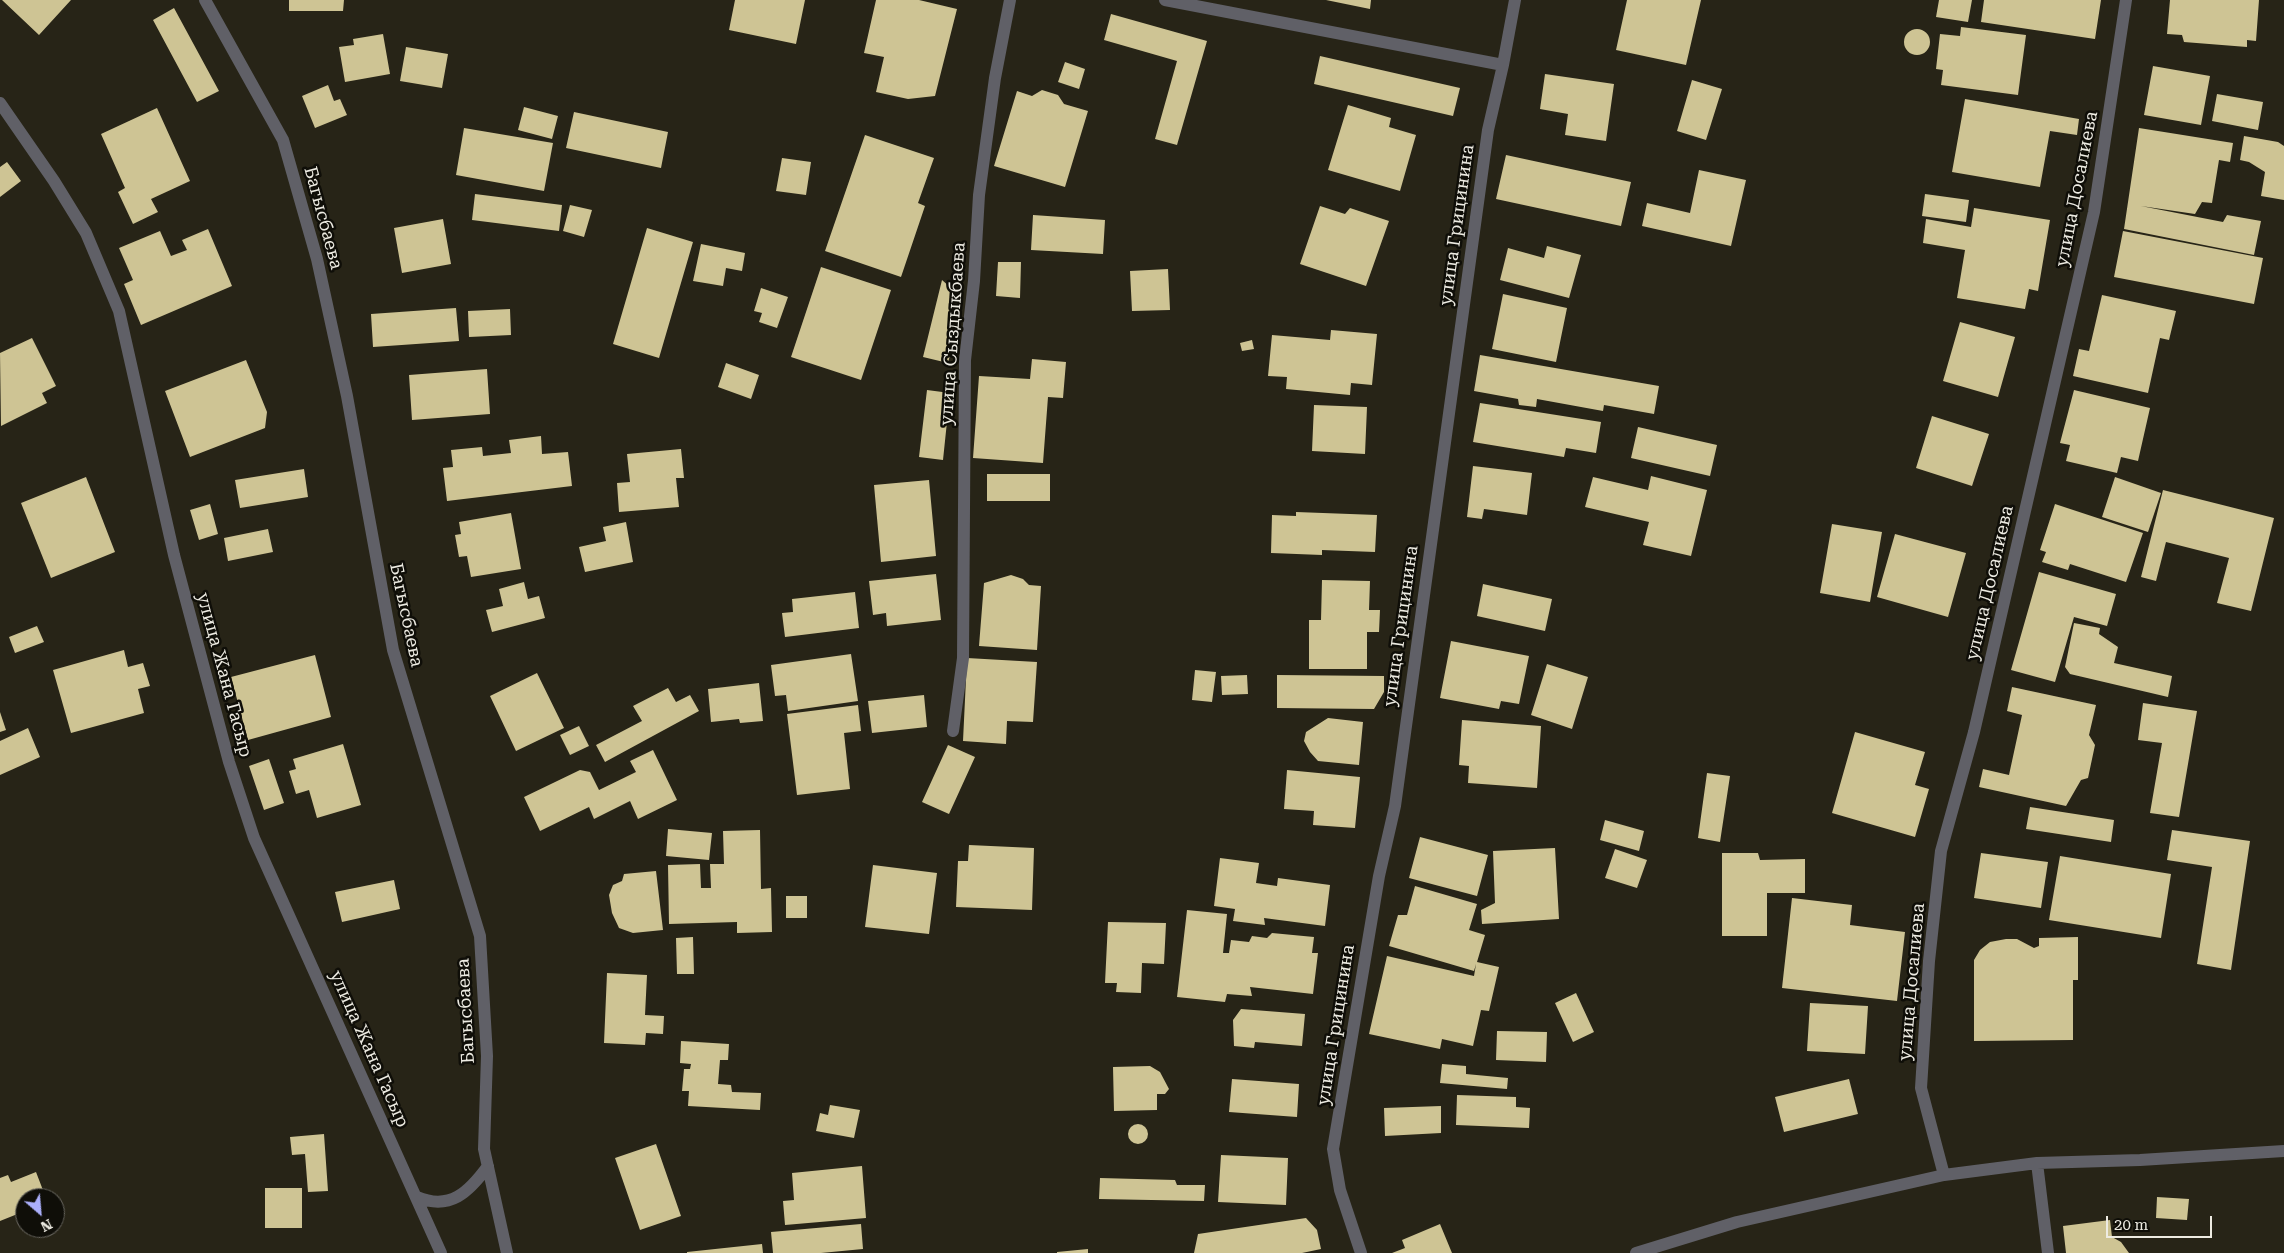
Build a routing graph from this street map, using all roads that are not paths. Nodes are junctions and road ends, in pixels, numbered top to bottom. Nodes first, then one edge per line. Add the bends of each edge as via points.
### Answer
1 (205, 0) edge
2 (1010, 0) edge
3 (1165, 0) edge
4 (1515, 0) edge
5 (2126, 0) edge
6 (1503, 64) junction
7 (0, 103) edge
8 (953, 731) dead end
9 (2284, 1151) edge
10 (2037, 1163) junction
11 (488, 1166) junction
12 (1944, 1175) junction
13 (417, 1197) junction
14 (441, 1253) edge
15 (507, 1253) edge
16 (1361, 1253) edge
17 (1636, 1253) edge
18 (2048, 1253) edge

1 - 11 street, Багысбаева via 283,140 317,259 347,396 393,650 480,936 487,1056 484,1149
2 - 8 street, улица Сыздыкбаева via 995,78 979,195 965,360 963,658
3 - 6 street
4 - 6 street, улица Грицинина
5 - 12 street, улица Досалиева via 2094,212 1974,732 1941,851 1929,961 1921,1088
6 - 16 street, улица Грицинина via 1488,130 1395,806 1379,876 1333,1149 1340,1190
7 - 13 street, улица Жана Гасыр via 86,233 120,311 174,555 229,762 254,838
9 - 10 street
10 - 12 street
10 - 18 street
11 - 13 street via 466,1192 450,1201 430,1202
11 - 15 street, Багысбаева
12 - 17 street via 1737,1222
13 - 14 street, улица Жана Гасыр

